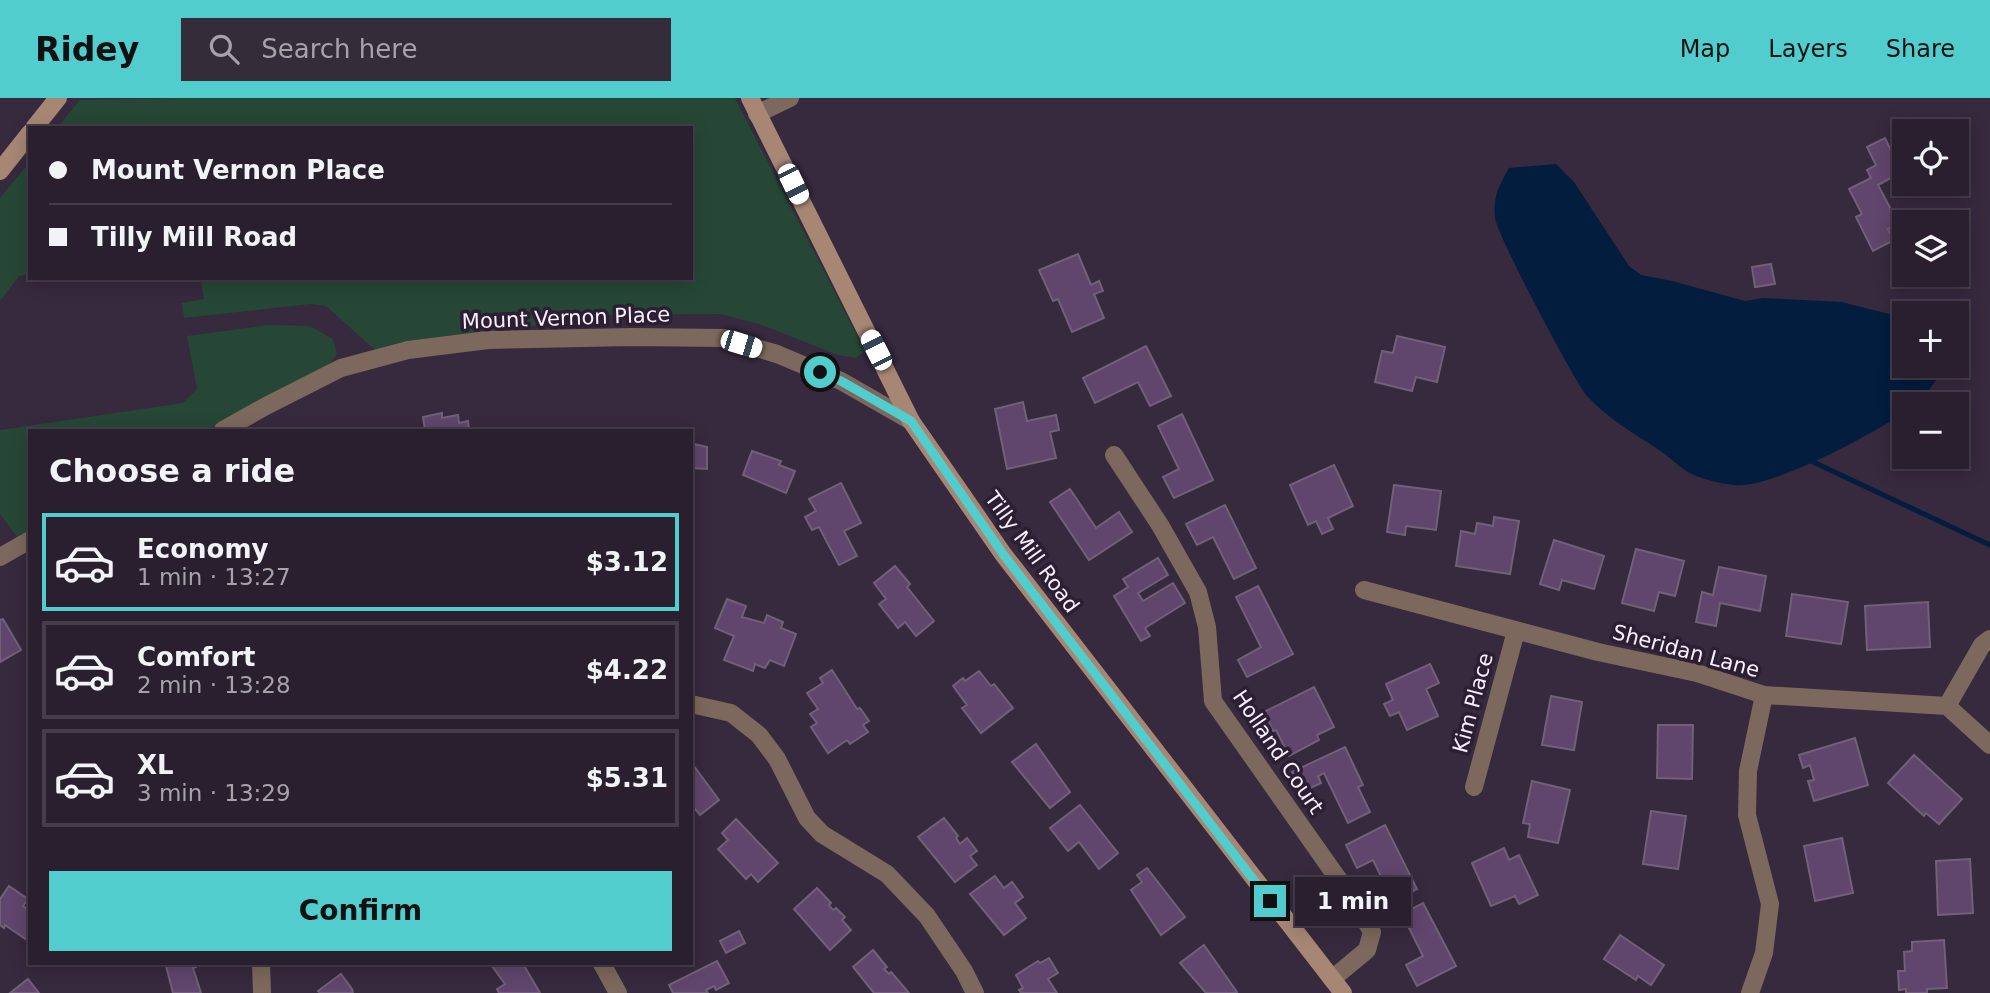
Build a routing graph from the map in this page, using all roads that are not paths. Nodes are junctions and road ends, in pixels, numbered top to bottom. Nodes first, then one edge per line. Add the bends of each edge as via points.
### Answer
1 (58, 98) edge
2 (790, 98) edge
3 (753, 106) edge
4 (36, 126) edge
5 (28, 136) edge
6 (0, 171) edge
7 (911, 421) junction
8 (225, 429) edge
9 (1114, 454) dead end
10 (28, 541) edge
11 (0, 557) edge
12 (1364, 590) dead end
13 (1516, 631) junction
14 (1990, 639) edge
15 (1764, 695) junction
16 (693, 704) edge
17 (1947, 706) junction
18 (1990, 745) edge
19 (1474, 787) dead end
20 (261, 965) edge
21 (603, 965) edge
22 (1338, 986) edge
23 (262, 993) edge
24 (618, 993) edge
25 (975, 993) edge
26 (1751, 993) edge

1 - 4 street
2 - 3 street
3 - 7 street, Tilly Mill Road
5 - 6 street
7 - 8 street, Mount Vernon Place via 841,381 734,341 633,337 488,340 408,350 341,368
7 - 22 street, Tilly Mill Road via 1003,554
9 - 22 street, Holland Court via 1198,592 1207,626 1213,701 1372,932 1367,950
10 - 11 street
12 - 13 street, Sheridan Lane
13 - 15 street, Sheridan Lane via 1697,673
13 - 19 street, Kim Place
14 - 17 street
15 - 17 street, Sheridan Lane
15 - 26 street via 1748,771 1747,815 1770,904 1764,953
16 - 25 street via 731,713 759,735 777,759 807,818 822,834 887,874 927,916
17 - 18 street
20 - 23 street
21 - 24 street

